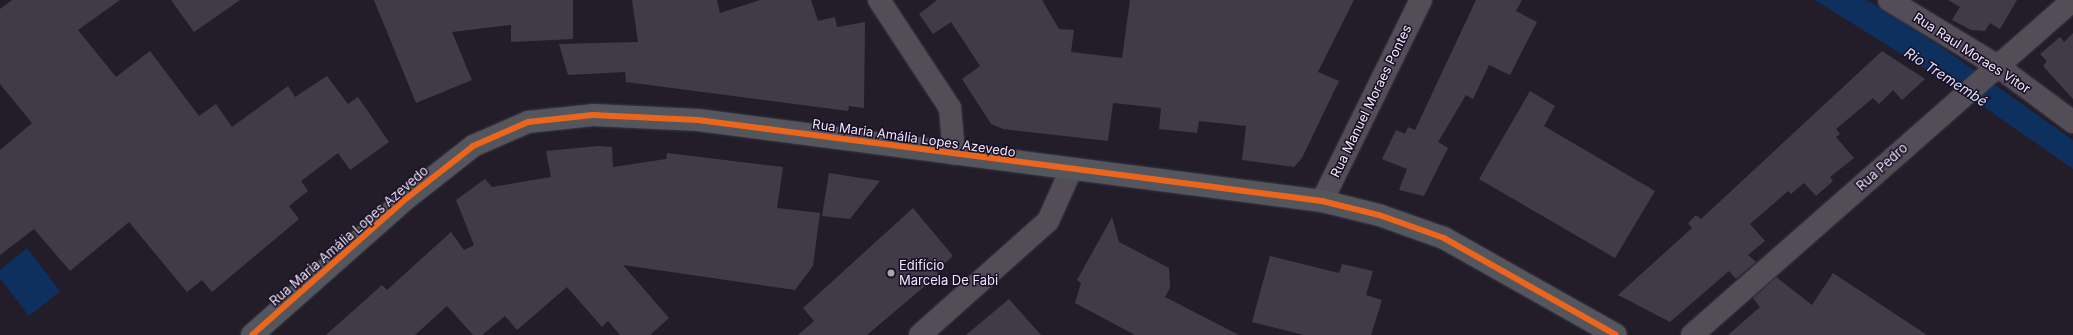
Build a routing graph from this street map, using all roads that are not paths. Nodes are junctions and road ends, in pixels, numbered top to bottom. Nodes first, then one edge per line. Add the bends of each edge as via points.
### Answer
1 (879, 0) edge
2 (1421, 0) edge
3 (1889, 0) edge
4 (2073, 0) edge
5 (1991, 69) junction
6 (2073, 122) edge
7 (954, 154) junction
8 (1071, 170) junction
9 (1322, 202) junction
10 (252, 335) edge
11 (920, 335) edge
12 (1616, 335) edge
13 (1692, 335) edge

1 - 7 street via 950,108
2 - 9 street, Rua Manuel Moraes Pontes
3 - 5 street, Rua Raul Moraes Vitor
4 - 5 street, Rua Pedro
5 - 6 street, Rua Raul Moraes Vitor
5 - 13 street, Rua Pedro
7 - 8 main road, Rua Maria Amália Lopes Azevedo
7 - 10 main road, Rua Maria Amália Lopes Azevedo via 698,120 593,115 528,122 473,146 407,198
8 - 9 main road, Rua Maria Amália Lopes Azevedo
8 - 11 street via 1048,221
9 - 12 main road, Rua Maria Amália Lopes Azevedo via 1379,216 1444,238

